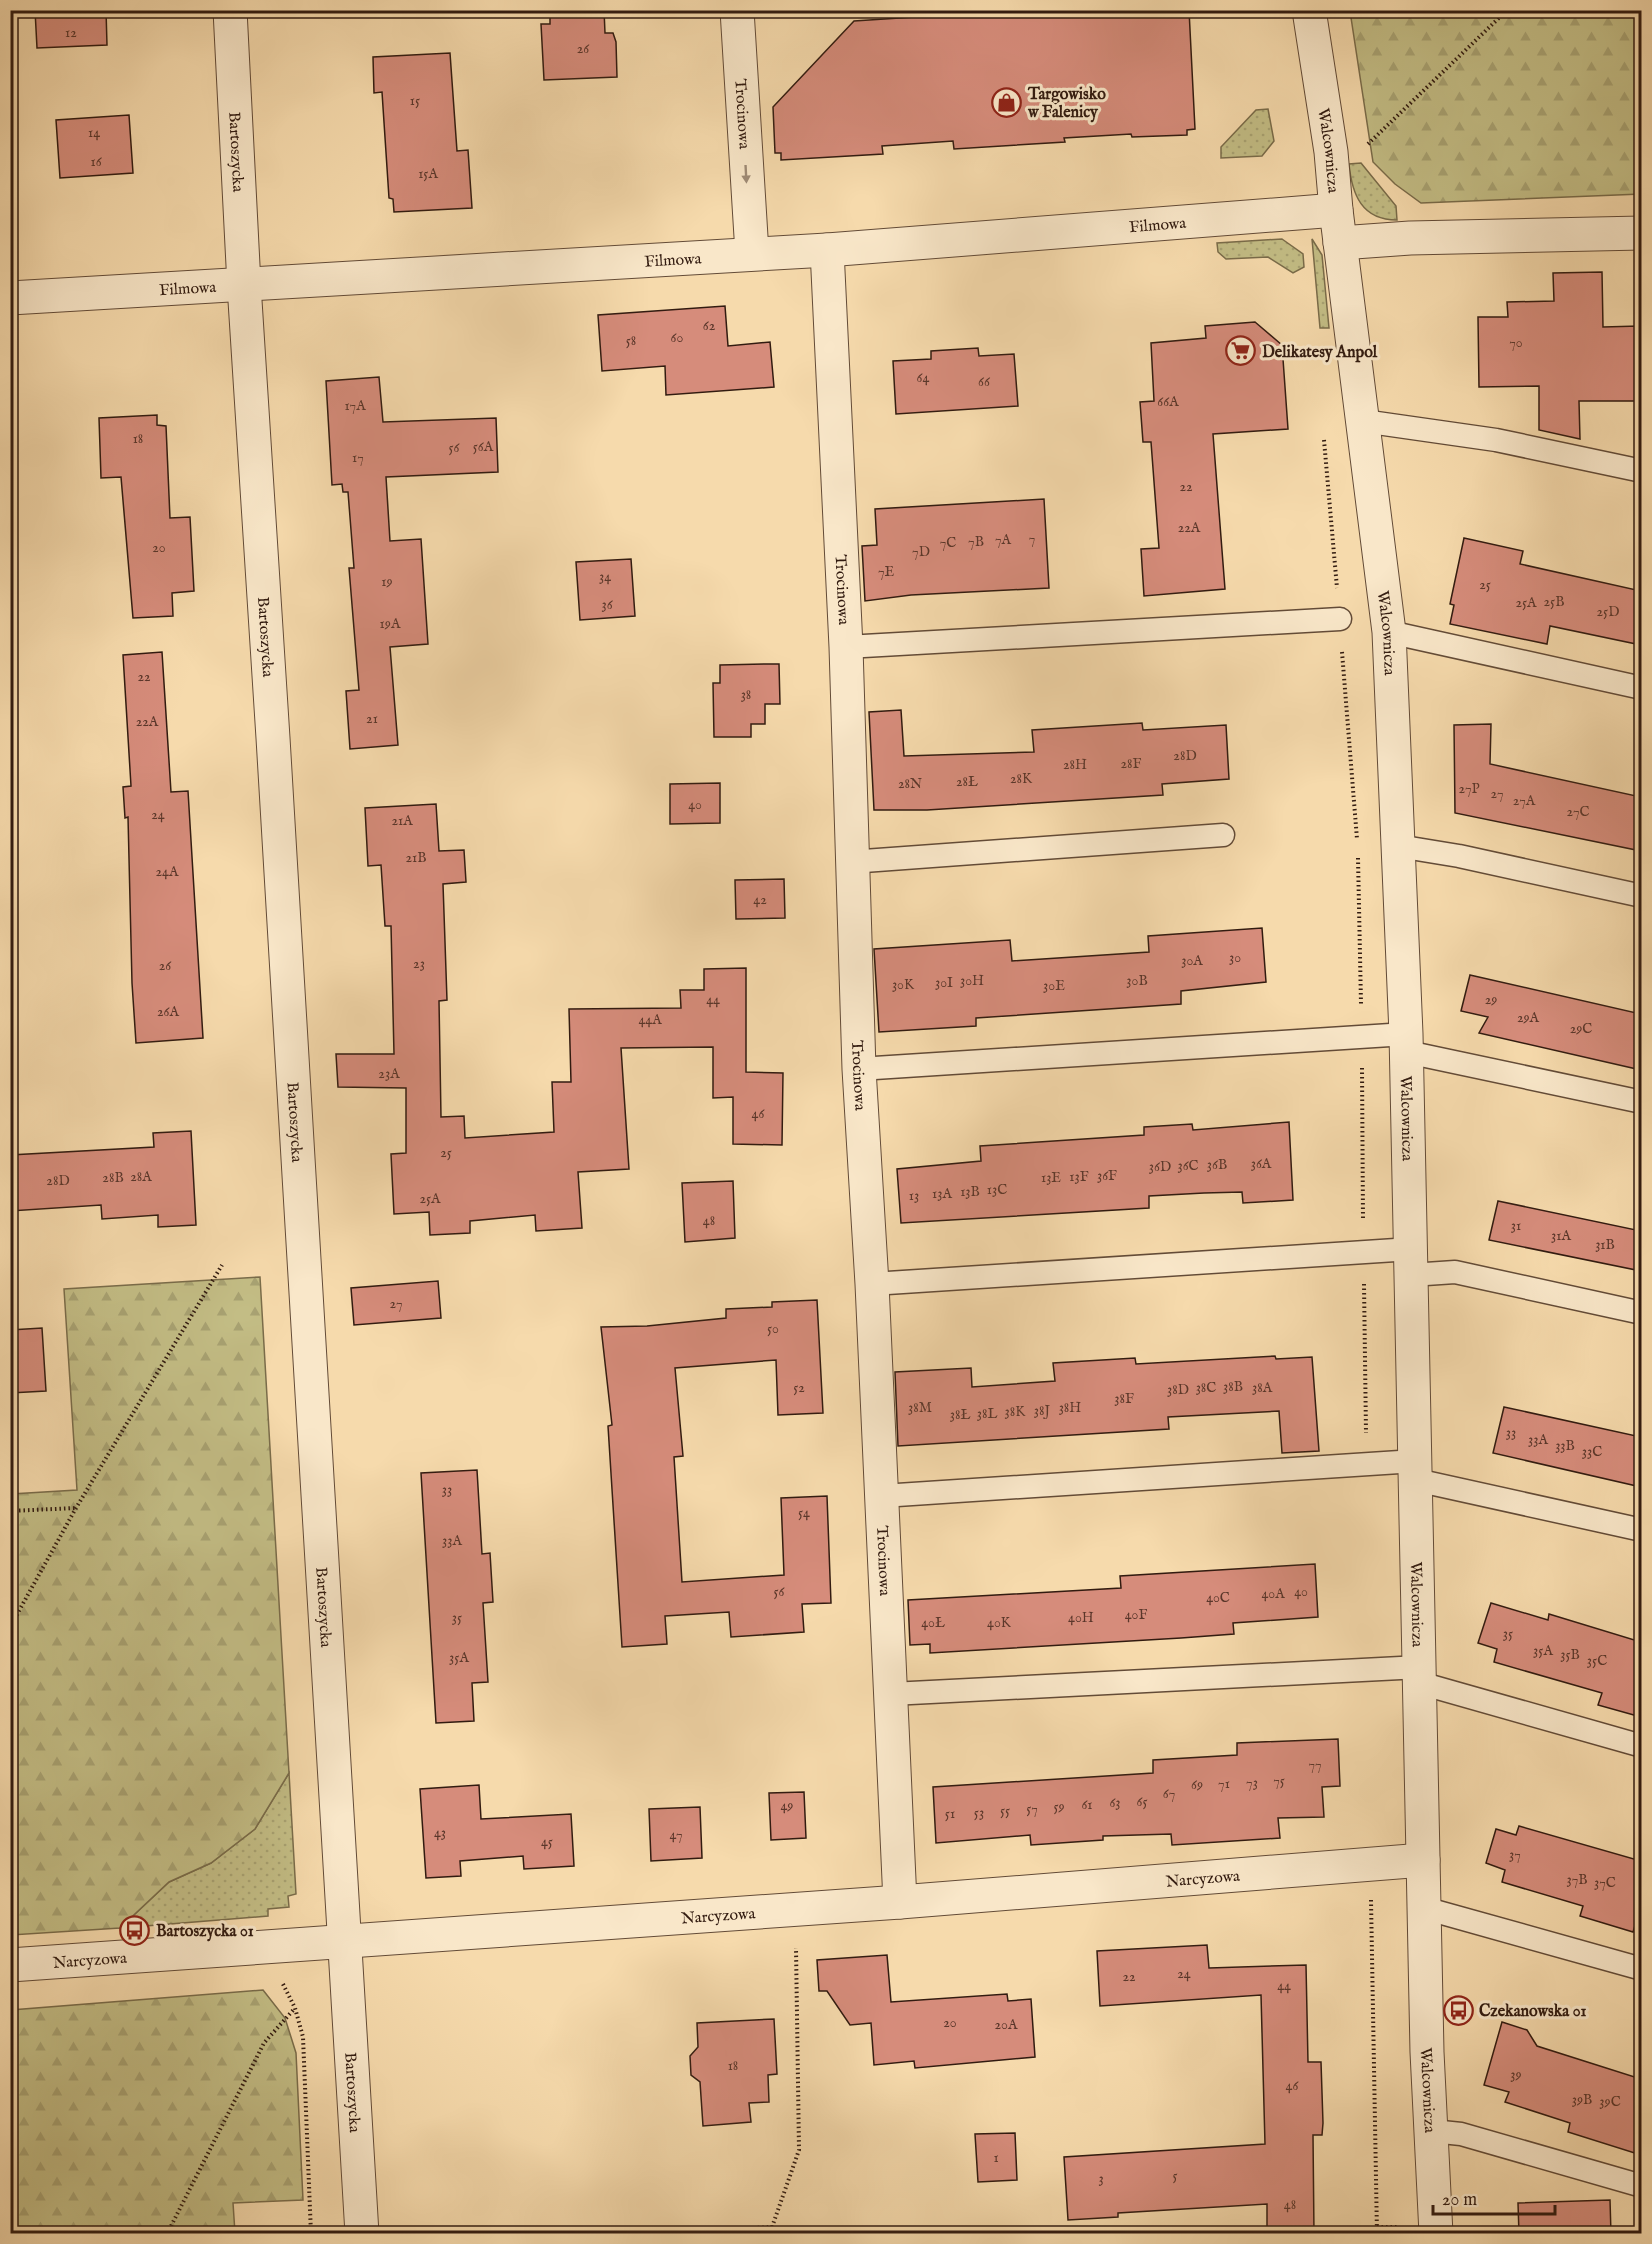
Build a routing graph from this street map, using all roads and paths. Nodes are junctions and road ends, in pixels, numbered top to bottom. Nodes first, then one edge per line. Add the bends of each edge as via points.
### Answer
1 (230, 10) edge
2 (737, 10) edge
3 (1309, 10) edge
4 (1543, 10) edge
5 (1361, 151) dead end
6 (1336, 210) junction
7 (1641, 233) edge
8 (1340, 243) junction
9 (827, 250) junction
10 (752, 253) junction
11 (244, 285) junction
12 (10, 298) edge
13 (1363, 421) junction
14 (1323, 435) dead end
15 (1641, 471) edge
16 (1340, 619) junction
17 (1389, 632) junction
18 (846, 647) junction
19 (1641, 688) edge
20 (1223, 835) dead end
21 (1357, 844) dead end
22 (1398, 846) junction
23 (1358, 855) dead end
24 (850, 862) junction
25 (1641, 896) edge
26 (1362, 1037) junction
27 (1406, 1043) junction
28 (859, 1069) junction
29 (1641, 1102) edge
30 (1363, 1252) junction
31 (1411, 1262) junction
32 (222, 1265) dead end
33 (872, 1284) junction
34 (1641, 1313) edge
35 (1366, 1465) junction
36 (1415, 1471) junction
37 (882, 1496) junction
38 (76, 1508) junction
39 (10, 1511) edge
40 (1641, 1530) edge
41 (10, 1627) edge
42 (1420, 1675) junction
43 (891, 1694) junction
44 (1641, 1746) edge
45 (1424, 1860) junction
46 (900, 1902) junction
47 (1424, 1908) junction
48 (344, 1940) junction
49 (276, 1945) junction
50 (796, 1948) dead end
51 (10, 1965) edge
52 (1641, 1969) edge
53 (295, 2008) junction
54 (1432, 2131) junction
55 (1641, 2186) edge
56 (772, 2227) junction
57 (167, 2234) edge
58 (310, 2234) edge
59 (362, 2234) edge
60 (641, 2234) edge
61 (781, 2234) edge
62 (1436, 2234) edge

1 - 11 street, Bartoszycka
2 -> 10 street, Trocinowa
3 - 6 street, Walcownicza
4 - 5 path via 1501,16
6 - 8 street, Walcownicza
6 - 9 street, Filmowa
7 - 8 street
8 - 13 street, Walcownicza
9 - 10 street, Filmowa
9 - 18 street, Trocinowa
10 - 11 street, Filmowa
11 - 12 street, Filmowa
11 - 48 street, Bartoszycka
13 - 15 lane via 1496,440
13 - 17 street, Walcownicza
14 - 16 path
16 - 18 lane
16 - 21 path
17 - 19 lane
17 - 22 street, Walcownicza
18 - 24 street, Trocinowa
20 - 24 lane
22 - 25 lane
22 - 27 street, Walcownicza
23 - 26 path
24 - 28 street, Trocinowa
26 - 27 lane
26 - 28 lane
26 - 30 path
27 - 29 lane
27 - 31 street, Walcownicza
28 - 33 street, Trocinowa
30 - 31 lane
30 - 33 lane
30 - 35 path
31 - 34 lane
31 - 36 street, Walcownicza
32 - 38 path
33 - 37 street, Trocinowa
35 - 36 lane
35 - 37 lane
36 - 40 lane
36 - 42 street, Walcownicza
37 - 43 street, Trocinowa
38 - 39 path
38 - 41 path
42 - 43 lane
42 - 44 lane
42 - 45 street, Walcownicza
43 - 46 street, Trocinowa
45 - 46 street, Narcyzowa
45 - 47 street, Walcownicza
46 - 48 street, Narcyzowa
47 - 52 lane
47 - 54 street, Walcownicza
48 - 49 street, Narcyzowa
48 - 59 street, Bartoszycka
49 - 51 street, Narcyzowa
49 - 53 path via 278,1974
50 - 56 path via 799,2150
53 - 57 path via 264,2043
53 - 58 path via 303,2037
54 - 55 lane via 1461,2134
54 - 62 street, Walcownicza
56 - 60 path
56 - 61 path

